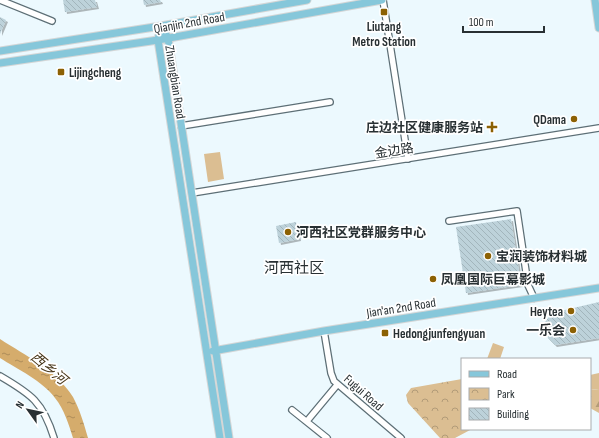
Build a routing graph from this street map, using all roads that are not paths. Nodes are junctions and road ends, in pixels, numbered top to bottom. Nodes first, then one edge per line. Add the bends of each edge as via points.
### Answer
1 (0, 0) edge
2 (307, 0) edge
3 (383, 0) edge
4 (595, 0) edge
5 (52, 22) dead end
6 (161, 26) junction
7 (599, 28) edge
8 (168, 38) junction
9 (158, 40) junction
10 (0, 51) edge
11 (0, 63) edge
12 (330, 102) dead end
13 (182, 126) junction
14 (599, 128) edge
15 (408, 159) junction
16 (192, 194) junction
17 (449, 222) dead end
18 (599, 288) edge
19 (534, 298) junction
20 (324, 331) junction
21 (216, 350) junction
22 (206, 352) junction
23 (0, 376) edge
24 (337, 385) junction
25 (292, 410) dead end
26 (307, 421) junction
27 (54, 438) edge
28 (220, 438) edge
29 (229, 438) edge
30 (327, 438) edge
31 (401, 438) edge

1 - 5 street
2 - 6 main road, Qianjin 2nd Road
3 - 8 main road, Qianjin 2nd Road
3 - 15 street
4 - 7 main road
6 - 8 main road, Zhuangbian Road
6 - 9 main road, Zhuangbian Road
6 - 10 main road, Qianjin 2nd Road
8 - 9 main road, Qianjin 2nd Road
8 - 13 main road, Zhuangbian Road
9 - 11 main road, Qianjin 2nd Road
9 - 22 main road, Zhuangbian Road
12 - 13 street
13 - 16 main road, Zhuangbian Road
14 - 15 street, 金边路
15 - 16 street, 金边路
16 - 21 main road, Zhuangbian Road
17 - 19 street via 517,211 528,285
18 - 19 main road, Jian'an 2nd Road
19 - 20 main road, Jian'an 2nd Road
20 - 21 main road, Jian'an 2nd Road
20 - 24 street, Fugui Road via 331,372
21 - 22 main road, Jian'an 2nd Road
21 - 29 main road, Zhuangbian Road
22 - 28 main road, Zhuangbian Road
23 - 27 street via 23,389 35,400 44,413
24 - 26 street
24 - 31 street, Fugui Road
25 - 26 street
26 - 30 street

